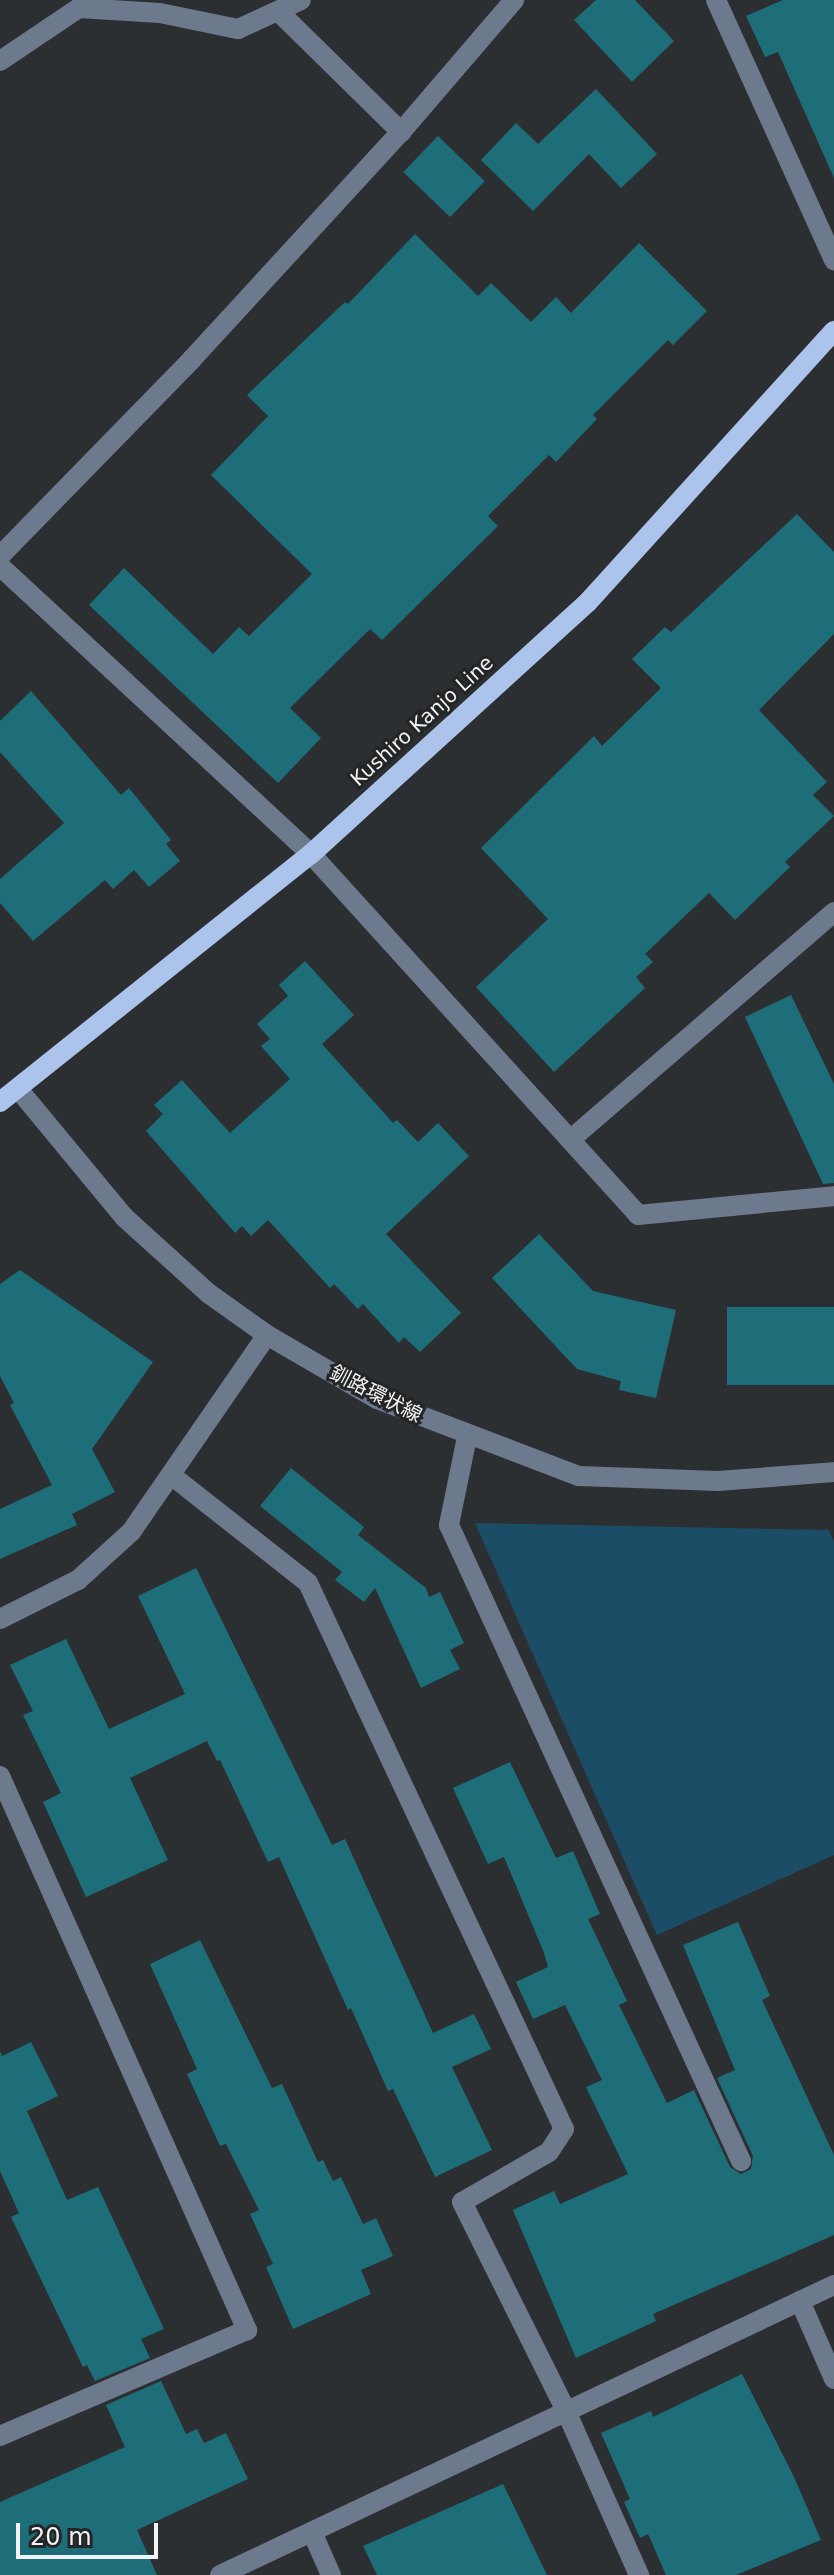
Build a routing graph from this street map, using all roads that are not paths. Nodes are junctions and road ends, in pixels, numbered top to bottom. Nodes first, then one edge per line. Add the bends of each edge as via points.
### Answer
1 (301, 0) edge
2 (514, 0) edge
3 (716, 0) edge
4 (278, 11) junction
5 (0, 61) edge
6 (401, 132) junction
7 (834, 260) edge
8 (834, 331) edge
9 (0, 556) edge
10 (0, 566) edge
11 (311, 854) junction
12 (834, 912) edge
13 (19, 1090) junction
14 (0, 1102) edge
15 (570, 1140) junction
16 (834, 1196) edge
17 (267, 1335) junction
18 (467, 1437) junction
19 (171, 1475) junction
20 (832, 1477) edge
21 (0, 1619) edge
22 (0, 1776) edge
23 (741, 2161) dead end
24 (834, 2285) edge
25 (800, 2301) junction
26 (834, 2379) edge
27 (566, 2411) junction
28 (0, 2436) edge
29 (312, 2532) junction
30 (220, 2575) edge
31 (331, 2575) edge
32 (639, 2575) edge

1 - 4 street
2 - 6 street
3 - 7 street
4 - 5 street via 238,29 160,13 79,8
4 - 6 street
6 - 9 street via 192,359
8 - 11 main road, Kushiro Kanjo Line via 588,602
10 - 11 street
11 - 13 main road, Kushiro Kanjo Line
11 - 15 street
12 - 15 street
13 - 14 main road, Kushiro Kanjo Line
13 - 17 street, 釧路環状線 via 124,1217 208,1293
15 - 16 street via 638,1215
17 - 18 street, 釧路環状線 via 377,1399
17 - 19 street
18 - 20 street, 釧路環状線 via 579,1476 718,1481
18 - 23 street via 449,1525
19 - 21 street via 131,1532 78,1580
19 - 27 street via 308,1583 564,2129 549,2152 462,2202
22 - 28 street via 247,2330
24 - 25 street
25 - 26 street
25 - 27 street
27 - 29 street
27 - 32 street
29 - 30 street
29 - 31 street

